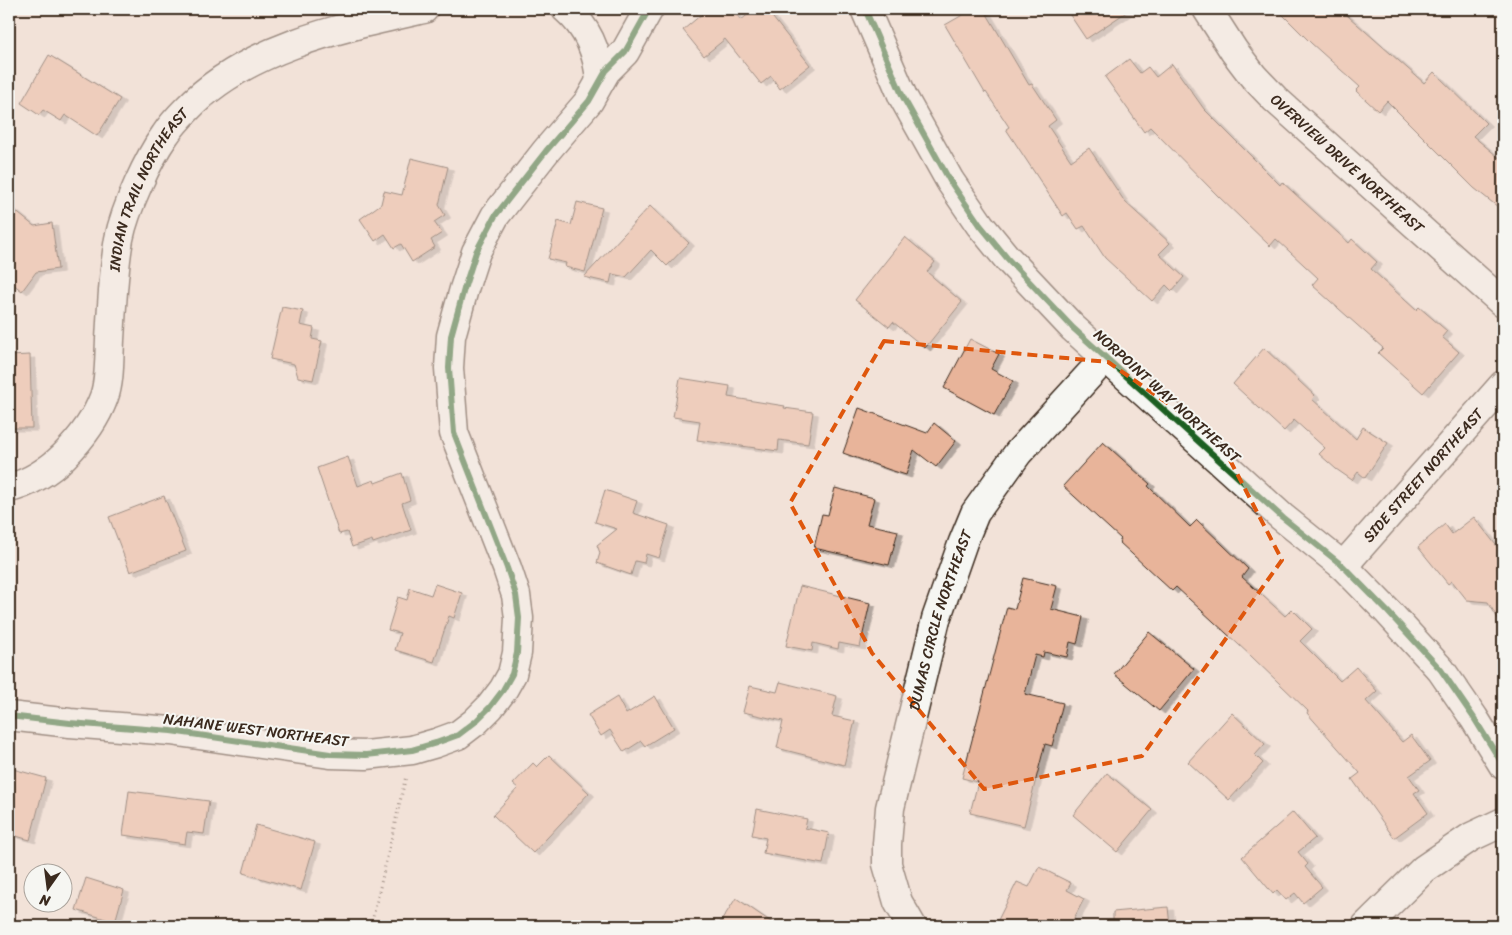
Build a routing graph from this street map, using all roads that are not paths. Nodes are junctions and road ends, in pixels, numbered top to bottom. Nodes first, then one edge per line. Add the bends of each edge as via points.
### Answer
1 (424, 9) edge
2 (566, 9) edge
3 (642, 9) edge
4 (865, 9) edge
5 (1207, 9) edge
6 (600, 81) junction
7 (1503, 303) edge
8 (1105, 358) junction
9 (1503, 385) edge
10 (9, 488) edge
11 (1343, 566) junction
12 (9, 716) edge
13 (1503, 765) edge
14 (1503, 822) edge
15 (912, 926) edge
16 (1366, 926) edge

1 - 10 street, INDIAN TRAIL NORTHEAST via 347,27 260,58 222,79 188,108 165,134 145,170 119,238 109,365 104,396 94,419 57,463 32,479
2 - 6 street via 581,23 589,37 599,66
3 - 6 street, NAHANE WEST NORTHEAST via 625,52
4 - 8 street, NORPOINT WAY NORTHEAST via 903,96 950,181 980,225 1006,258
5 - 7 street, OVERVIEW DRIVE NORTHEAST via 1234,51 1275,99
6 - 12 street, NAHANE WEST NORTHEAST via 590,101 495,216 476,252 450,336 448,368 454,433 516,595 517,653 512,674 490,707 464,730 436,743 412,750 366,755 330,754 171,731
8 - 11 street, NORPOINT WAY NORTHEAST via 1282,517
8 - 15 street, DUMAS CIRCLE NORTHEAST via 1018,453 975,513 939,611 890,808 887,864 898,902
9 - 11 street, SIDE STREET NORTHEAST
11 - 13 street, NORPOINT WAY NORTHEAST via 1441,670
14 - 16 street via 1471,838 1424,869

